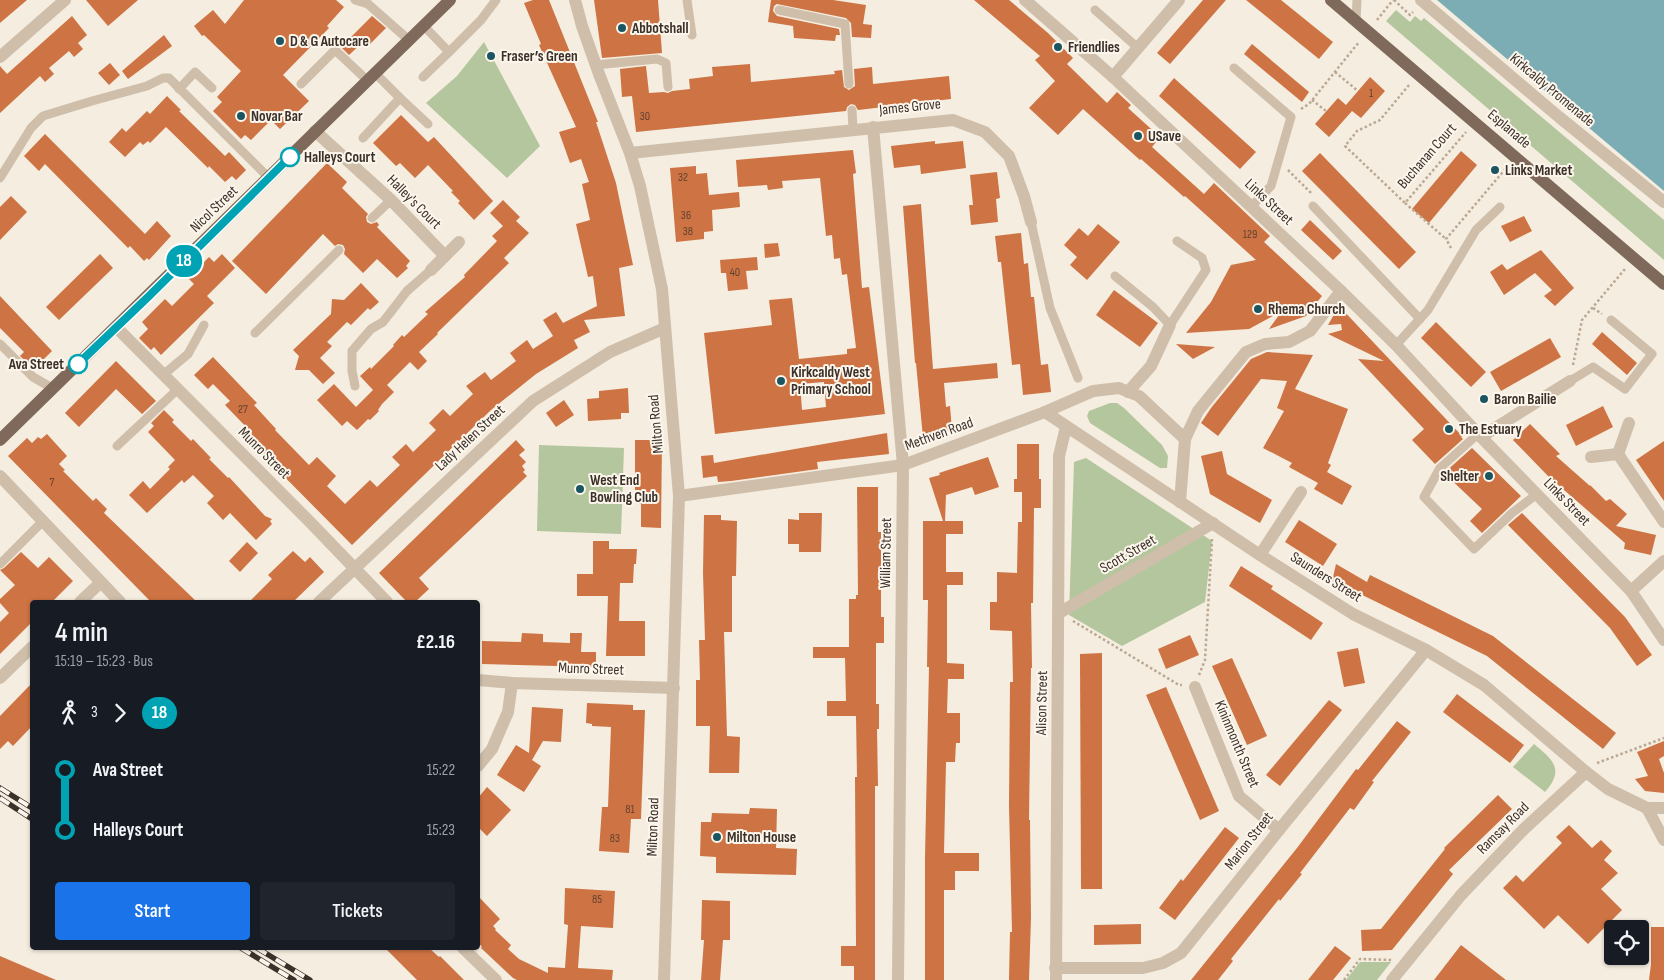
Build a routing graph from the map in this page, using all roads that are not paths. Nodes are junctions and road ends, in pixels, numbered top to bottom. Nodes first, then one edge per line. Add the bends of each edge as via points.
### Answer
1 (65, 0) edge
2 (355, 0) edge
3 (450, 0) edge
4 (496, 0) edge
5 (575, 0) edge
6 (687, 0) edge
7 (1025, 0) edge
8 (1179, 0) edge
9 (1331, 0) edge
10 (1356, 0) edge
11 (1421, 0) edge
12 (779, 10) dead end
13 (1095, 10) dead end
14 (1356, 21) junction
15 (424, 26) junction
16 (692, 35) dead end
17 (410, 41) junction
18 (1138, 48) junction
19 (449, 52) junction
20 (0, 57) edge
21 (596, 66) junction
22 (1234, 68) dead end
23 (423, 77) dead end
24 (1113, 77) junction
25 (372, 78) junction
26 (301, 84) dead end
27 (849, 84) dead end
28 (668, 87) dead end
29 (212, 88) dead end
30 (179, 89) junction
31 (400, 98) junction
32 (852, 110) dead end
33 (428, 124) dead end
34 (873, 127) junction
35 (853, 130) junction
36 (316, 131) junction
37 (363, 138) dead end
38 (630, 153) junction
39 (0, 178) edge
40 (269, 178) junction
41 (391, 200) junction
42 (1664, 202) edge
43 (1313, 206) road end
44 (1251, 207) junction
45 (1500, 207) dead end
46 (372, 218) dead end
47 (1031, 222) joint
48 (1176, 241) dead end
49 (459, 242) dead end
50 (339, 250) dead end
51 (445, 256) junction
52 (431, 270) joint
53 (1115, 276) dead end
54 (1664, 284) edge
55 (1340, 291) junction
56 (1420, 319) junction
57 (1611, 320) dead end
58 (1170, 325) junction
59 (204, 326) dead end
60 (116, 328) junction
61 (665, 328) junction
62 (255, 333) dead end
63 (0, 344) edge
64 (1396, 345) junction
65 (164, 375) junction
66 (1078, 378) dead end
67 (1570, 381) joint
68 (355, 386) dead end
69 (52, 388) junction
70 (178, 389) junction
71 (1128, 392) junction
72 (1045, 412) junction
73 (1629, 423) dead end
74 (1066, 427) junction
75 (1479, 435) junction
76 (1185, 439) junction
77 (0, 440) edge
78 (117, 446) dead end
79 (1618, 454) junction
80 (1591, 457) dead end
81 (903, 465) junction
82 (0, 476) edge
83 (1301, 492) dead end
84 (1537, 494) junction
85 (679, 496) junction
86 (1180, 502) junction
87 (43, 521) junction
88 (1664, 522) edge
89 (1213, 523) junction
90 (1260, 555) junction
91 (1664, 561) edge
92 (0, 564) edge
93 (354, 568) junction
94 (100, 583) junction
95 (1631, 591) junction
96 (82, 600) edge
97 (118, 600) edge
98 (321, 600) edge
99 (385, 600) edge
100 (1059, 613) junction
101 (1664, 640) edge
102 (30, 649) edge
103 (1426, 650) junction
104 (0, 678) edge
105 (480, 680) edge
106 (512, 683) junction
107 (1195, 687) road end
108 (674, 688) junction
109 (480, 764) edge
110 (1584, 770) junction
111 (1647, 808) junction
112 (1664, 808) edge
113 (1278, 830) junction
114 (1664, 840) edge
115 (465, 950) edge
116 (1056, 974) edge
117 (496, 980) edge
118 (664, 980) edge
119 (898, 980) edge
120 (1392, 980) edge

1 - 20 street
2 - 17 lane via 368,4
3 - 15 main road, Nicol Street
4 - 19 lane
5 - 21 street, Milton Road
6 - 16 lane
7 - 24 street, Links Street
8 - 18 street
9 - 14 main road, Esplanade
10 - 14 lane
11 - 42 street, Kirkcaldy Promenade
12 - 27 lane via 845,24
13 - 18 lane
14 - 54 main road, Esplanade
15 - 17 main road, Nicol Street
15 - 19 lane
17 - 25 main road, Nicol Street
18 - 24 street
19 - 23 lane
21 - 28 lane via 658,59 666,63
21 - 38 street, Milton Road
22 - 44 lane via 1291,117 1271,186
24 - 44 street, Links Street
25 - 26 lane via 335,50
25 - 31 lane
25 - 36 main road, Nicol Street
29 - 30 lane via 195,72
30 - 39 lane via 169,78 163,78 148,86 43,116 31,128
30 - 40 lane
31 - 33 lane
31 - 37 lane
32 - 35 lane
34 - 35 street, James Grove
34 - 47 street, James Grove via 953,120 985,132 1009,156
34 - 81 street, William Street
35 - 38 street, James Grove
36 - 40 main road, Nicol Street
36 - 41 street, Halley's Court
38 - 61 street, Milton Road via 662,289
40 - 60 main road, Nicol Street
41 - 46 lane
41 - 51 street, Halley's Court
43 - 56 lane
44 - 55 street, Links Street
45 - 56 lane via 1476,230
47 - 66 lane, James Grove via 1050,308
48 - 58 lane via 1202,258 1206,270
49 - 51 street
50 - 62 lane
51 - 52 street
52 - 68 lane via 406,291 383,322 371,329 352,351
53 - 58 lane
55 - 64 street, Links Street
55 - 76 street via 1310,331 1289,342 1265,344 1246,352 1198,411
56 - 64 lane
57 - 67 lane via 1652,354 1625,389 1593,367
58 - 71 street via 1151,366
59 - 65 lane via 188,354
60 - 65 street, Munro Street
60 - 69 main road, Nicol Street
61 - 85 street, Milton Road
61 - 93 street, Lady Helen Street via 610,352 533,401
63 - 69 lane via 33,377
64 - 75 street, Links Street
65 - 70 street, Munro Street
67 - 75 street
69 - 77 main road, Nicol Street
70 - 78 lane
70 - 93 street, Munro Street
71 - 72 street, Methven Road via 1119,388 1093,391
71 - 76 street, Methven Road via 1139,396
72 - 74 street, Saunders Street
72 - 81 street, Methven Road
73 - 79 street
74 - 86 street, Saunders Street
74 - 100 street, Alison Street via 1059,456
75 - 84 street, Links Street
75 - 84 lane via 1440,468 1424,497 1474,549
76 - 86 street
79 - 80 street
79 - 88 street
81 - 85 street, Methven Road
81 - 119 street, William Street
82 - 87 street
83 - 90 street
84 - 95 street, Links Street
85 - 108 street, Milton Road
86 - 89 street, Saunders Street
87 - 92 lane
87 - 94 street
89 - 90 street, Saunders Street
89 - 100 street, Scott Street
90 - 103 street, Saunders Street via 1353,614
91 - 95 street
93 - 98 street, Lady Helen Street
93 - 99 street, Munro Street
94 - 96 street
94 - 97 street
95 - 101 street, Links Street
100 - 116 street, Alison Street
102 - 104 street
103 - 110 street, Saunders Street via 1484,685
103 - 113 street, Marion Street
105 - 106 street, Munro Street
106 - 108 street, Munro Street
106 - 109 street via 508,712 492,749
107 - 113 street, Kininmonth Street via 1239,796
108 - 118 street, Milton Road
110 - 111 street via 1608,789
110 - 120 street, Ramsay Road via 1467,889
111 - 112 street
111 - 114 street
113 - 116 street, Marion Street via 1181,953 1163,963 1143,968
115 - 117 street

